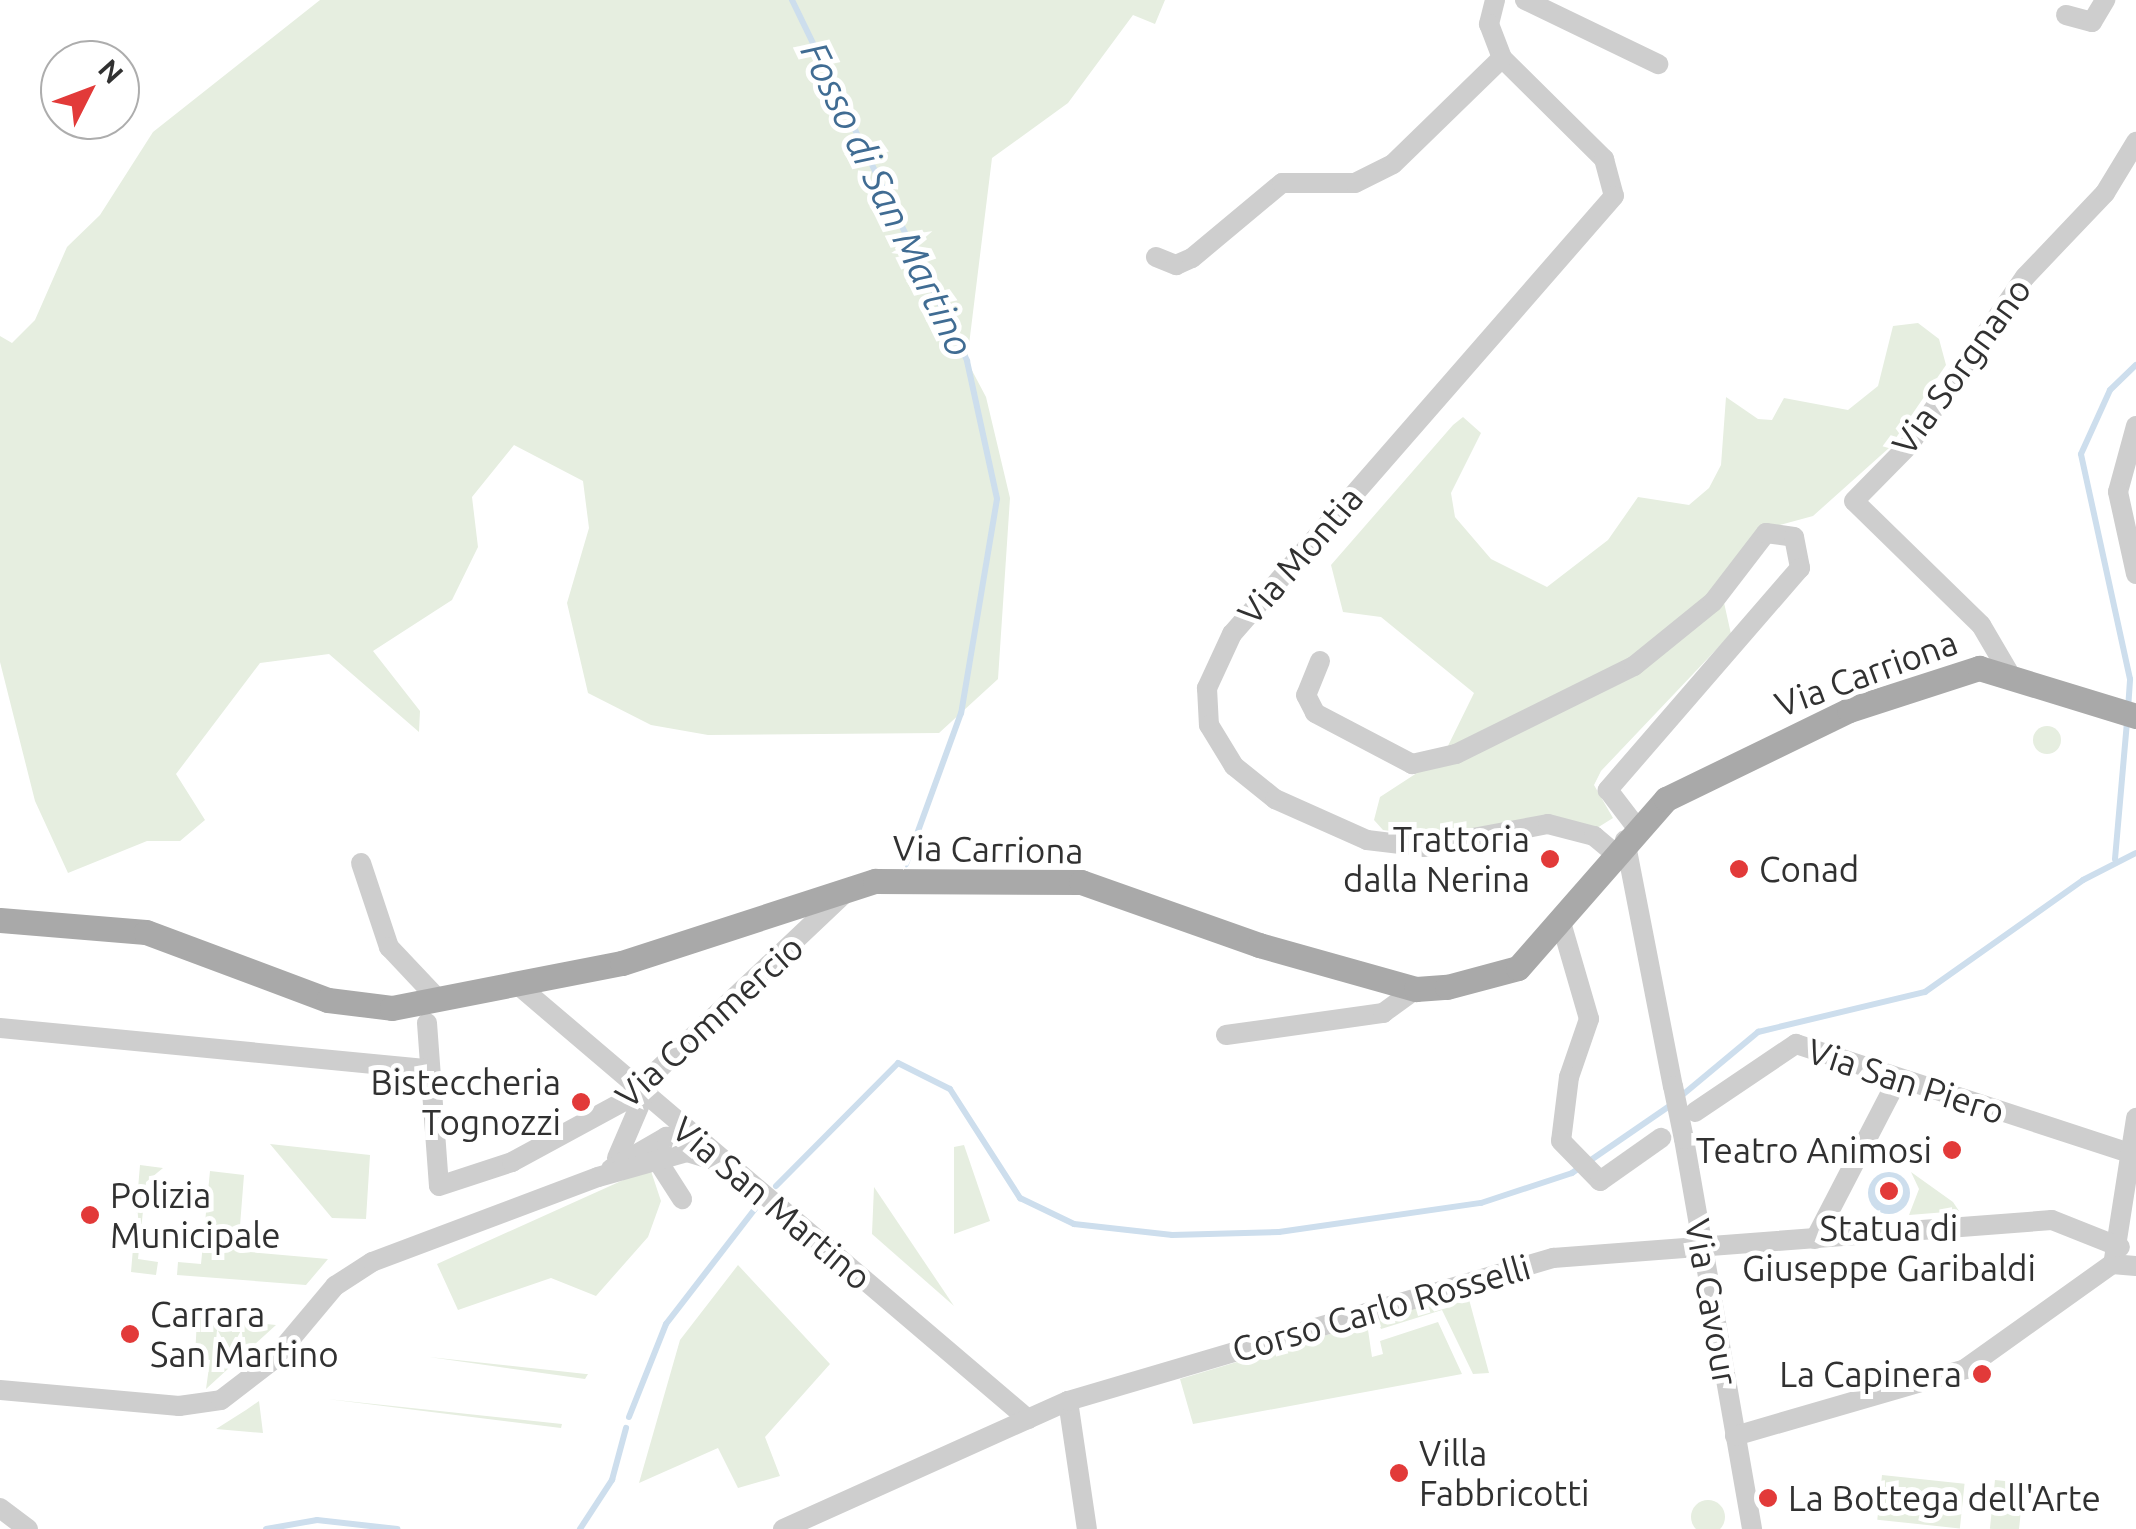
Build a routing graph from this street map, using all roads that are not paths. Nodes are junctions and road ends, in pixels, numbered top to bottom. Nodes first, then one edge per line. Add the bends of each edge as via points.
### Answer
1 (1496, 0) edge
2 (1525, 0) edge
3 (2105, 0) edge
4 (2066, 15) dead end
5 (1502, 58) junction
6 (1658, 64) dead end
7 (2136, 142) edge
8 (1156, 257) dead end
9 (2136, 426) edge
10 (2136, 574) edge
11 (1320, 661) dead end
12 (2008, 671) junction
13 (2125, 713) edge
14 (1625, 840) junction
15 (360, 864) dead end
16 (845, 893) junction
17 (1560, 919) junction
18 (0, 920) edge
19 (518, 985) junction
20 (1416, 989) junction
21 (439, 1000) junction
22 (427, 1023) dead end
23 (0, 1028) edge
24 (1226, 1035) dead end
25 (425, 1069) junction
26 (1898, 1079) junction
27 (641, 1092) junction
28 (611, 1110) junction
29 (1695, 1112) dead end
30 (2136, 1118) edge
31 (690, 1136) junction
32 (1661, 1138) dead end
33 (620, 1154) junction
34 (2133, 1154) junction
35 (660, 1163) junction
36 (723, 1164) junction
37 (598, 1176) junction
38 (682, 1199) dead end
39 (1814, 1238) junction
40 (1703, 1245) junction
41 (2116, 1255) junction
42 (2136, 1266) edge
43 (0, 1390) edge
44 (1068, 1401) junction
45 (1028, 1419) junction
46 (1735, 1436) junction
47 (0, 1508) edge
48 (28, 1529) edge
49 (783, 1529) edge
50 (1087, 1529) edge
51 (1752, 1529) edge

1 - 5 street via 1489,24
2 - 6 street
3 - 4 street via 2092,22
5 - 8 street via 1393,164 1355,183 1282,182 1192,258 1176,265
5 - 14 street, Via Montia via 1604,159 1614,196 1232,634 1207,688 1208,725 1234,766 1274,799 1367,840 1424,847 1548,824
7 - 12 street, Via Sorgnano via 2105,193 2025,277 1909,445 1854,501 1981,625
9 - 10 street via 2118,492
11 - 14 street, Via Carriona via 1306,695 1315,713 1412,764 1456,754 1634,666 1713,602 1766,533 1794,537 1800,568 1608,790
12 - 13 main road, Via Carriona
12 - 14 main road, Via Carriona via 1979,668 1831,718 1703,776
14 - 17 main road, Via Carriona
14 - 40 street, Via Cavour, bridge
15 - 21 street via 389,947
16 - 19 main road, Via Carriona via 695,943
16 - 20 main road, Via Carriona via 903,878 1081,882
16 - 27 street, Via Commercio
17 - 20 main road, Via Carriona via 1518,968
17 - 32 street via 1589,1019 1568,1077 1561,1141 1606,1179
18 - 21 main road, Via Carriona via 146,932 328,1000 392,1008
19 - 21 main road, Via Carriona
19 - 27 street, Via San Martino
20 - 24 street, Via Carriona via 1383,1013
22 - 25 street, Via Commercio
23 - 25 street
25 - 28 street, Via Commercio via 440,1186
26 - 29 street, Via San Piero via 1796,1044
26 - 34 street, Via San Piero
26 - 39 street
27 - 28 street, Via Commercio
27 - 31 street, Via San Martino
27 - 33 street
28 - 33 street
30 - 34 street
31 - 36 street, Via San Martino
31 - 37 street via 653,1142
33 - 37 street
34 - 41 street
35 - 36 street via 686,1152
35 - 37 street
35 - 38 street
36 - 45 street, Via San Martino
37 - 43 street via 403,1249 334,1286 273,1360 221,1400 179,1406
39 - 40 street, Corso Carlo Rosselli
39 - 41 street, Corso Carlo Rosselli via 2052,1220
40 - 44 street, Corso Carlo Rosselli via 1552,1258
40 - 46 street, Via Cavour
41 - 42 street, Corso Carlo Rosselli
41 - 46 street via 1965,1369
44 - 45 street, Corso Carlo Rosselli
44 - 50 street
45 - 49 street, Corso Carlo Rosselli
46 - 51 street, Via Cavour
47 - 48 street

